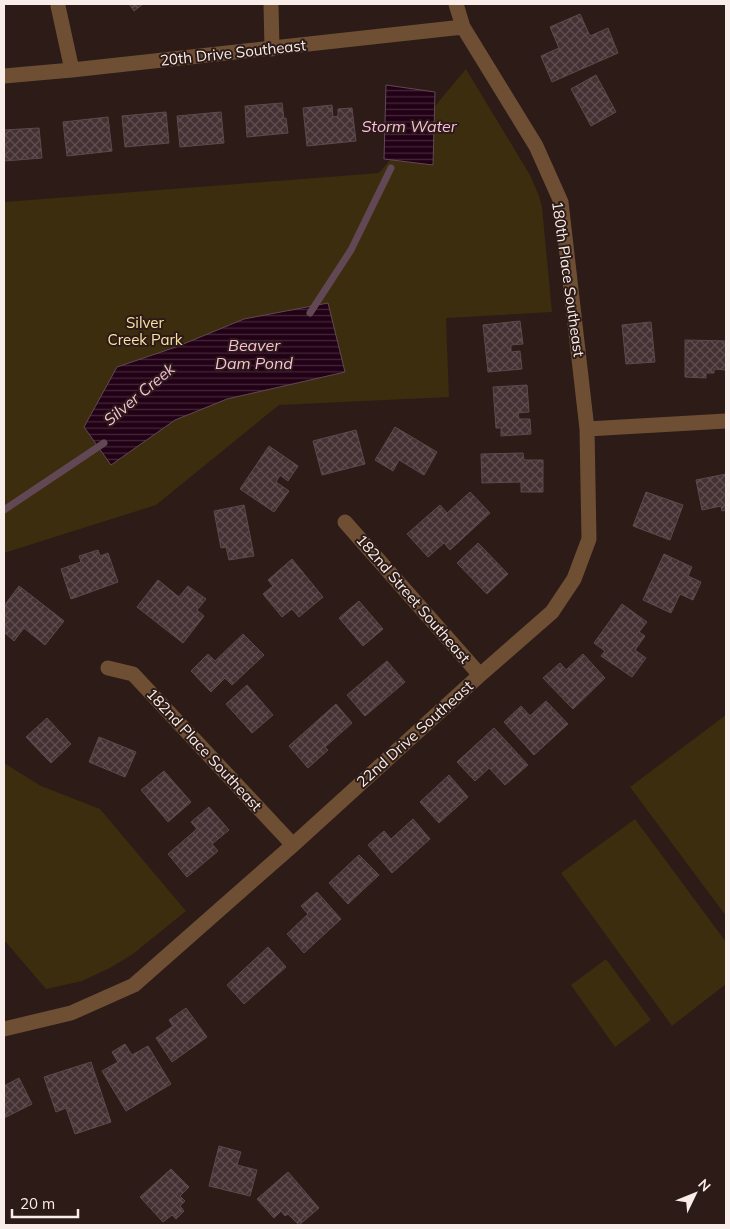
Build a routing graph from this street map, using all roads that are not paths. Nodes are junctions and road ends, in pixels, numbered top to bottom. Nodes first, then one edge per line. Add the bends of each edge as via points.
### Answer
1 (271, 4) edge
2 (456, 4) edge
3 (58, 6) dead end
4 (463, 27) junction
5 (272, 49) junction
6 (72, 70) junction
7 (4, 76) edge
8 (726, 420) edge
9 (587, 429) junction
10 (345, 522) dead end
11 (108, 668) dead end
12 (480, 675) junction
13 (294, 845) junction
14 (4, 1029) edge

1 - 5 street
2 - 4 street, 180th Place Southeast
3 - 6 street
4 - 5 street, 20th Drive Southeast
4 - 9 street, 180th Place Southeast via 536,146 561,202
5 - 6 street, 20th Drive Southeast
6 - 7 street, 20th Drive Southeast
8 - 9 street
9 - 12 street, 22nd Drive Southeast via 589,539 574,579 552,612
10 - 12 street, 182nd Street Southeast
11 - 13 street, 182nd Place Southeast via 133,674
12 - 13 street, 22nd Drive Southeast
13 - 14 street, 22nd Drive Southeast via 134,985 71,1013

